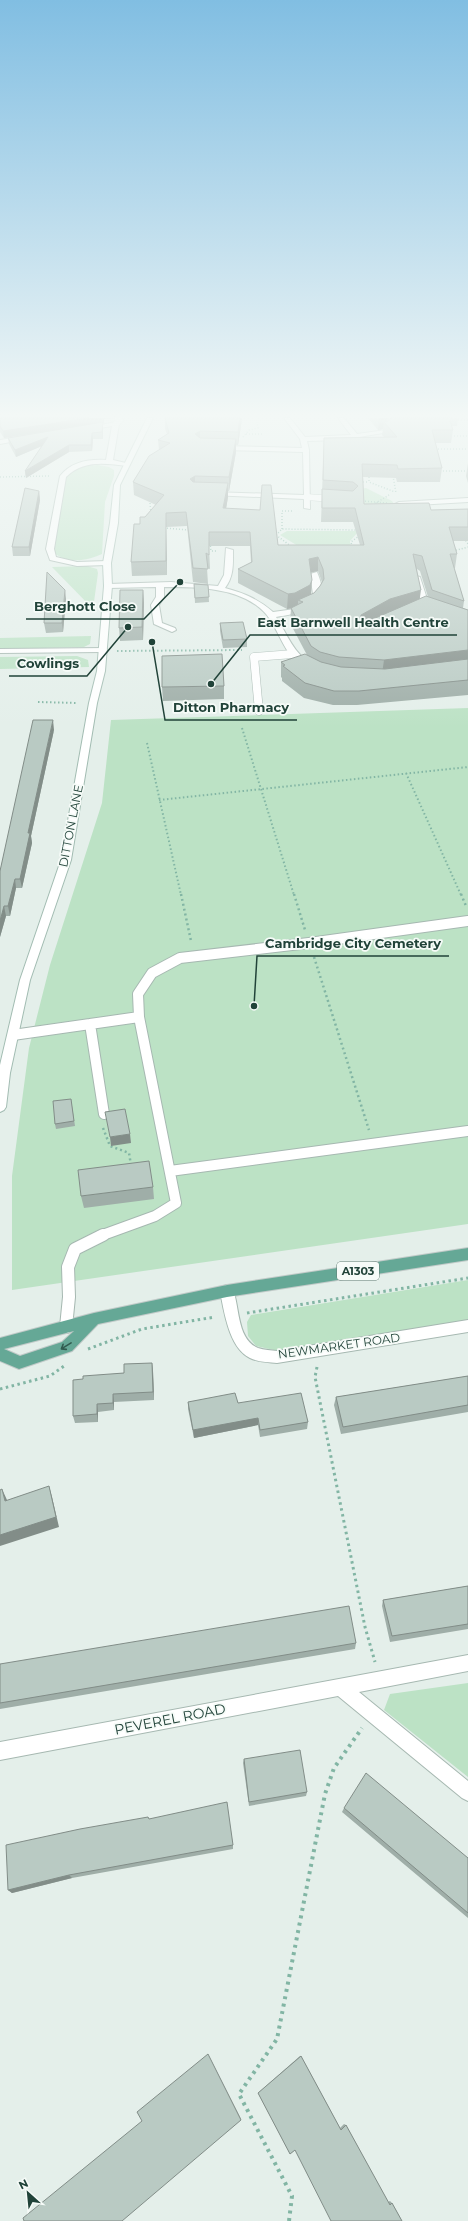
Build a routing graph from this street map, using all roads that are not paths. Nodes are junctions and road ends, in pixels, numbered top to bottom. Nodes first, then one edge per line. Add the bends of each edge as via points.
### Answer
1 (55, 522) edge
2 (113, 522) edge
3 (229, 550) dead end
4 (107, 563) junction
5 (415, 571) edge
6 (314, 574) edge
7 (160, 585) junction
8 (108, 586) junction
9 (220, 589) junction
10 (440, 613) edge
11 (271, 615) junction
12 (172, 630) dead end
13 (103, 650) junction
14 (0, 651) edge
15 (293, 654) junction
16 (319, 670) edge
17 (259, 711) dead end
18 (468, 921) edge
19 (139, 1017) junction
20 (90, 1024) junction
21 (13, 1035) junction
22 (0, 1107) edge
23 (104, 1114) edge
24 (468, 1131) edge
25 (170, 1172) junction
26 (468, 1254) edge
27 (227, 1291) junction
28 (94, 1319) junction
29 (468, 1326) edge
30 (66, 1327) junction
31 (0, 1344) edge
32 (0, 1354) edge
33 (468, 1663) edge
34 (340, 1687) junction
35 (0, 1751) edge
36 (468, 1792) edge

1 - 4 street via 50,549 53,558 77,564
2 - 4 street, DITTON LANE
3 - 9 street via 229,574 226,583
4 - 8 street, DITTON LANE
5 - 10 street via 422,607
6 - 11 street via 317,596 313,602 299,610
7 - 8 street
7 - 9 street
7 - 12 street via 160,598 155,605 158,624
8 - 13 street, DITTON LANE
9 - 11 street via 248,598
11 - 15 street
13 - 14 street
13 - 21 street, DITTON LANE via 66,860 25,980
15 - 16 street via 307,665
15 - 17 lane via 254,657
18 - 19 lane via 309,944 180,958 152,973 138,994
19 - 20 lane
19 - 25 lane
20 - 21 lane
20 - 23 lane
21 - 22 street, DITTON LANE via 4,1073
24 - 25 lane
25 - 30 lane via 176,1202 155,1216 93,1238 75,1249 68,1267
26 - 27 main road, A1303
27 - 28 main road, A1303
27 - 29 street, NEWMARKET ROAD via 234,1324 242,1341 253,1353 277,1357
28 - 30 main road, A1303
28 -> 32 main road via 67,1347 19,1363
30 - 31 main road, A1303
33 - 34 street, PEVEREL ROAD
34 - 35 street, PEVEREL ROAD
34 - 36 street

